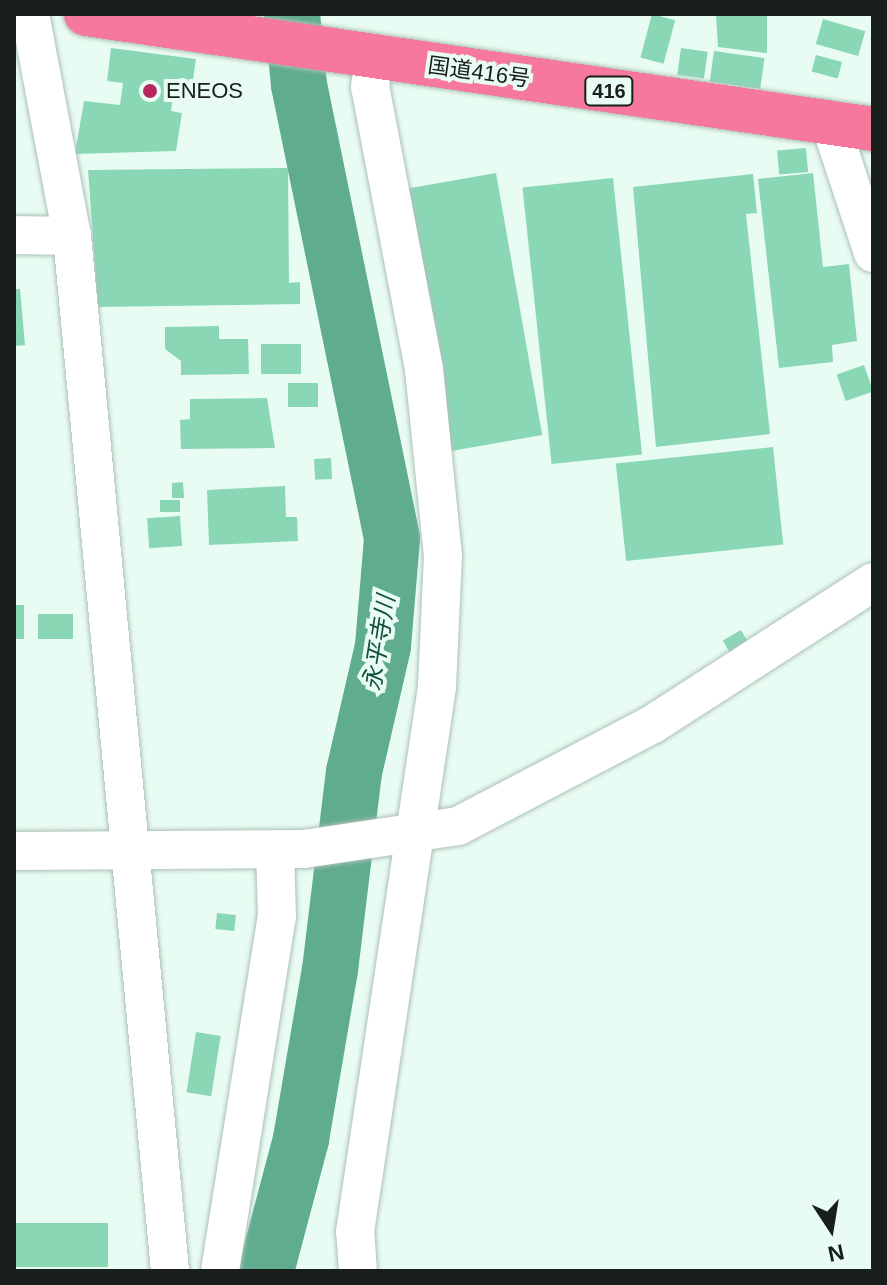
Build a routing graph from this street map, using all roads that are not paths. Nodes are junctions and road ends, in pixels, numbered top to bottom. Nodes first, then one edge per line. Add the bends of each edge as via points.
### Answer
1 (30, 14) edge
2 (86, 14) edge
3 (360, 55) junction
4 (830, 123) junction
5 (873, 129) edge
6 (14, 235) edge
7 (72, 236) junction
8 (873, 253) edge
9 (873, 582) edge
10 (407, 838) junction
11 (290, 849) junction
12 (128, 850) junction
13 (14, 851) edge
14 (170, 1271) edge
15 (220, 1271) edge
16 (358, 1271) edge

1 - 7 street
2 - 3 highway, 国道416号 / 416
3 - 4 highway, 国道416号 / 416
3 - 10 street via 424,369 443,556 439,661
4 - 5 highway, 国道416号 / 416
4 - 8 street
6 - 7 street
7 - 12 street
9 - 10 street via 653,724 510,802
10 - 11 street
10 - 16 street via 355,1232
11 - 12 street
11 - 15 street
12 - 13 street
12 - 14 street

